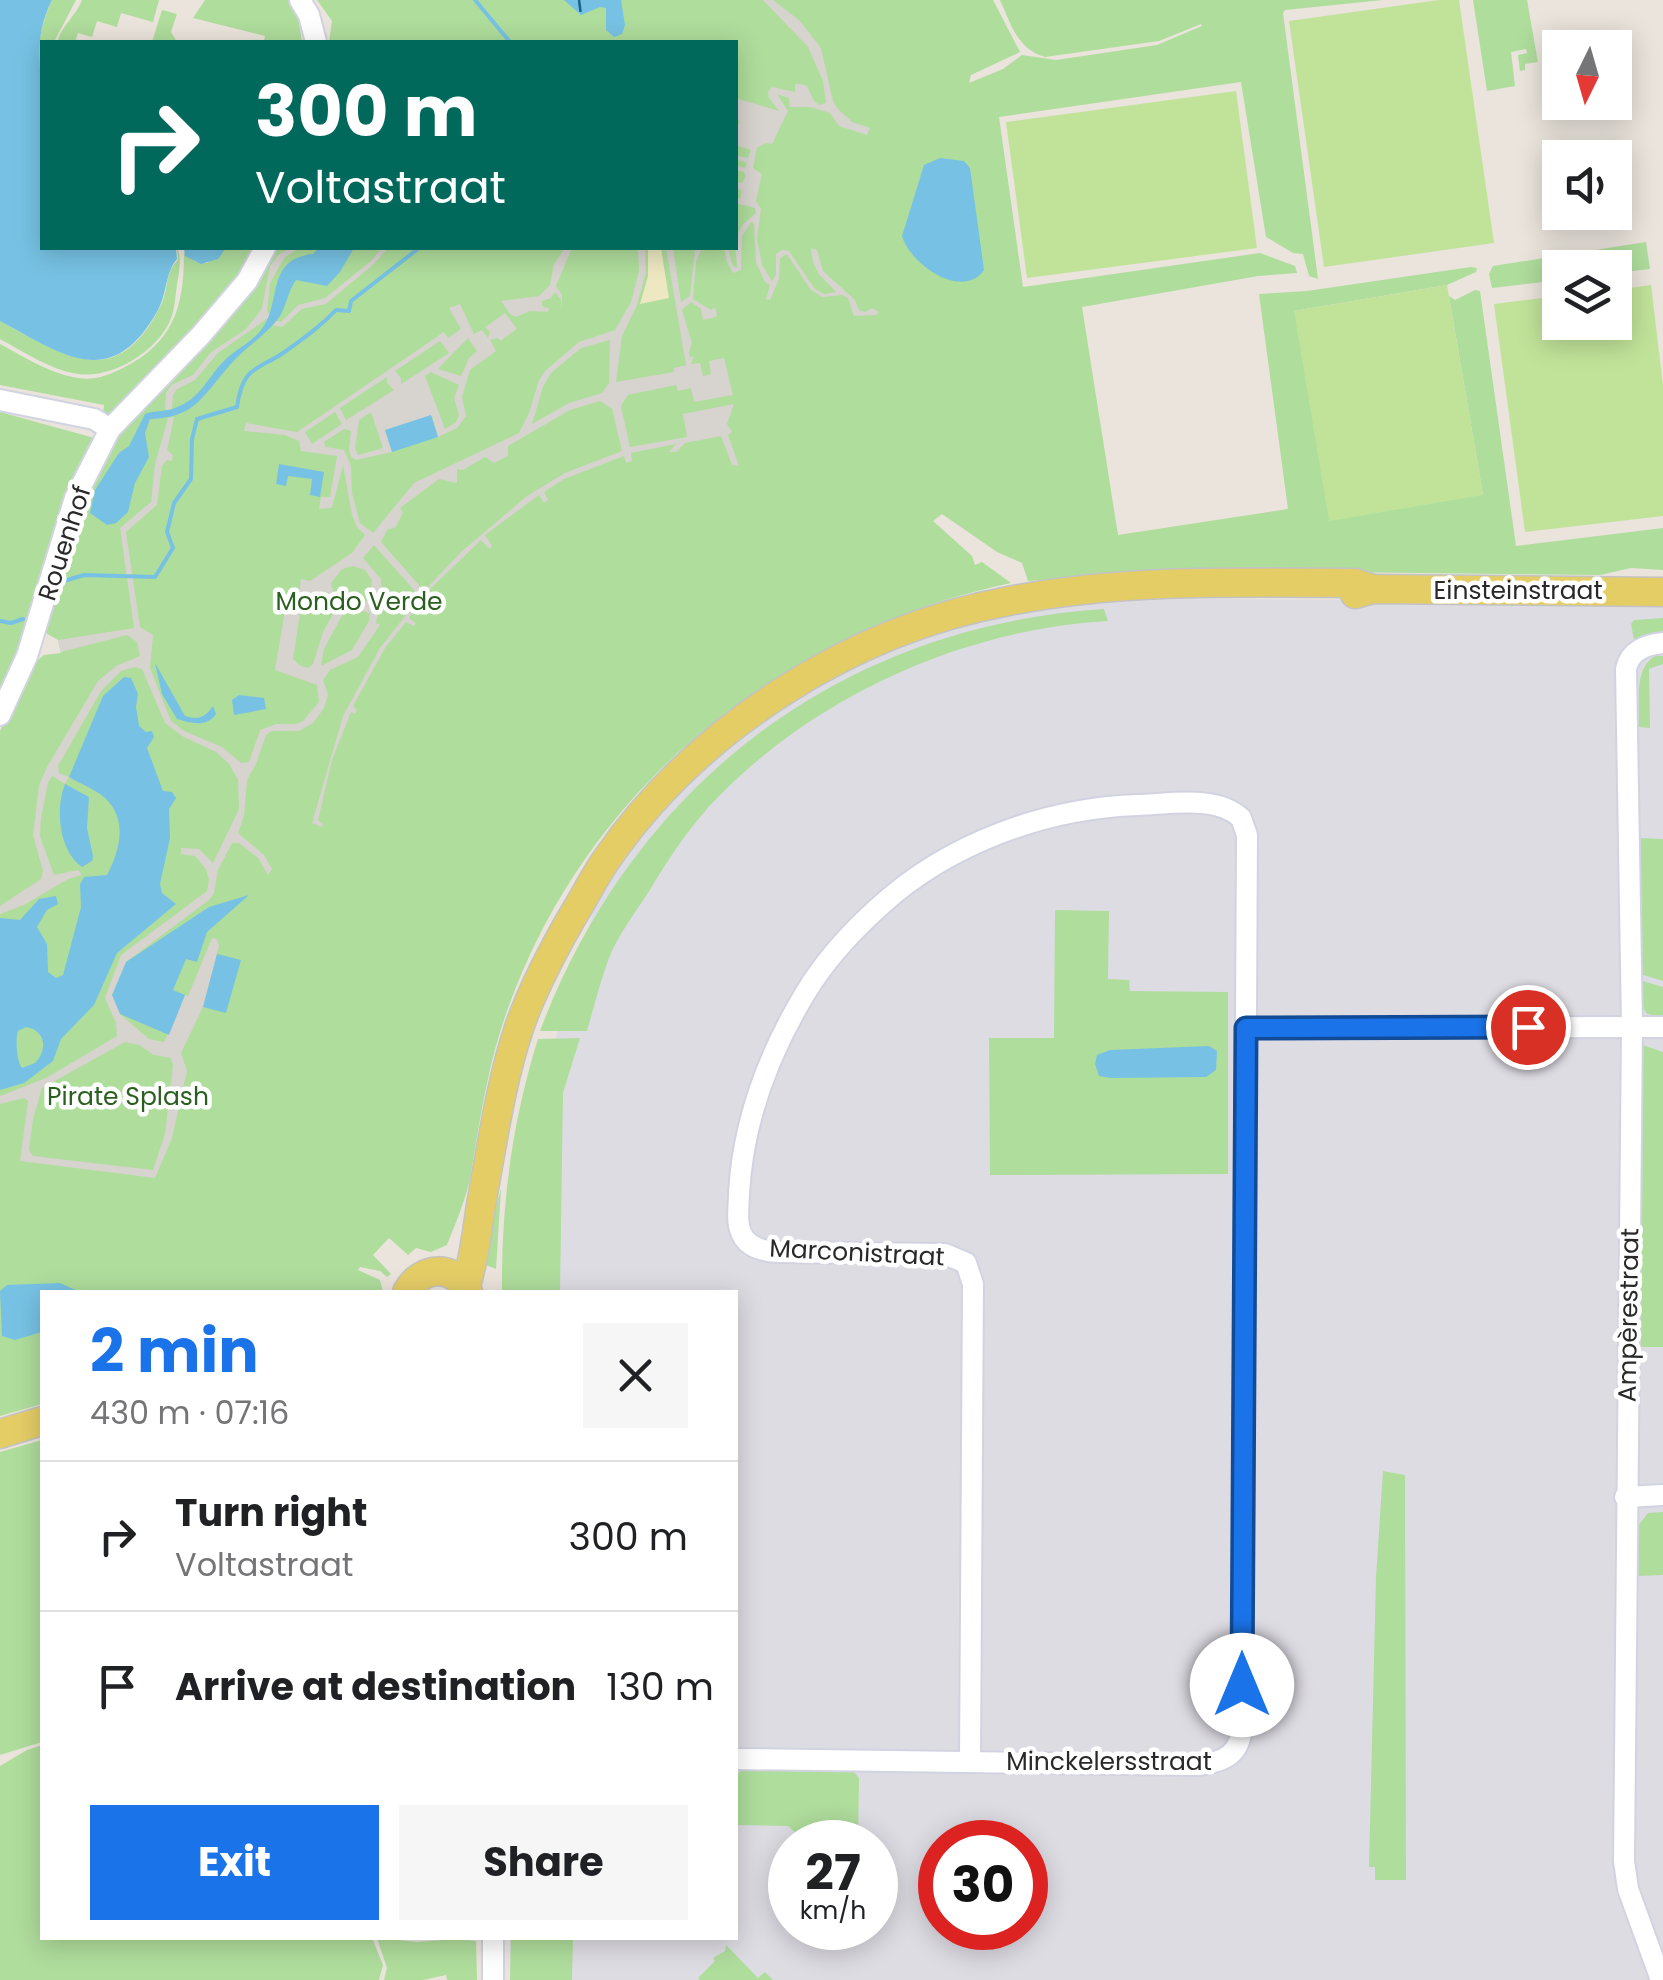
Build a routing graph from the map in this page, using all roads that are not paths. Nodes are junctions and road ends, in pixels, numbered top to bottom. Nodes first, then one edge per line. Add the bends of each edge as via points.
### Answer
1 (300, 0) edge
2 (315, 40) edge
3 (265, 250) edge
4 (0, 400) edge
5 (110, 429) junction
6 (1663, 592) edge
7 (1663, 644) edge
8 (0, 714) edge
9 (1632, 1026) junction
10 (1663, 1026) edge
11 (1246, 1028) junction
12 (461, 1284) edge
13 (409, 1290) edge
14 (40, 1422) edge
15 (0, 1434) edge
16 (1663, 1495) edge
17 (1625, 1497) junction
18 (738, 1760) edge
19 (970, 1762) junction
20 (492, 1940) edge
21 (493, 1980) edge
22 (1661, 1980) edge

1 - 2 street
3 - 5 street, Rouenhof via 214,320
4 - 5 street via 94,419
5 - 8 street, Rouenhof via 75,498 27,656
6 - 12 main road, Einsteinstraat via 1142,584 970,610 843,657 786,690 700,756 605,861 547,961 520,1027 502,1089 478,1247
7 - 9 street, Ampèrestraat via 1639,650 1626,669
9 - 10 street
9 - 11 street
9 - 17 street, Ampèrestraat
11 - 19 street, Minckelersstraat via 1238,1748 1222,1762 1198,1765
11 - 19 street, Marconistraat via 1247,835 1241,818 1219,805 1111,806 1056,816 981,842 884,902 808,988 764,1076 742,1161 738,1215 746,1240 778,1252 945,1254 970,1272
12 - 13 main road via 441,1271 422,1275
14 - 15 main road
16 - 17 street
17 - 22 street, Ampèrestraat via 1624,1861
18 - 19 street, Minckelersstraat
20 - 21 street

